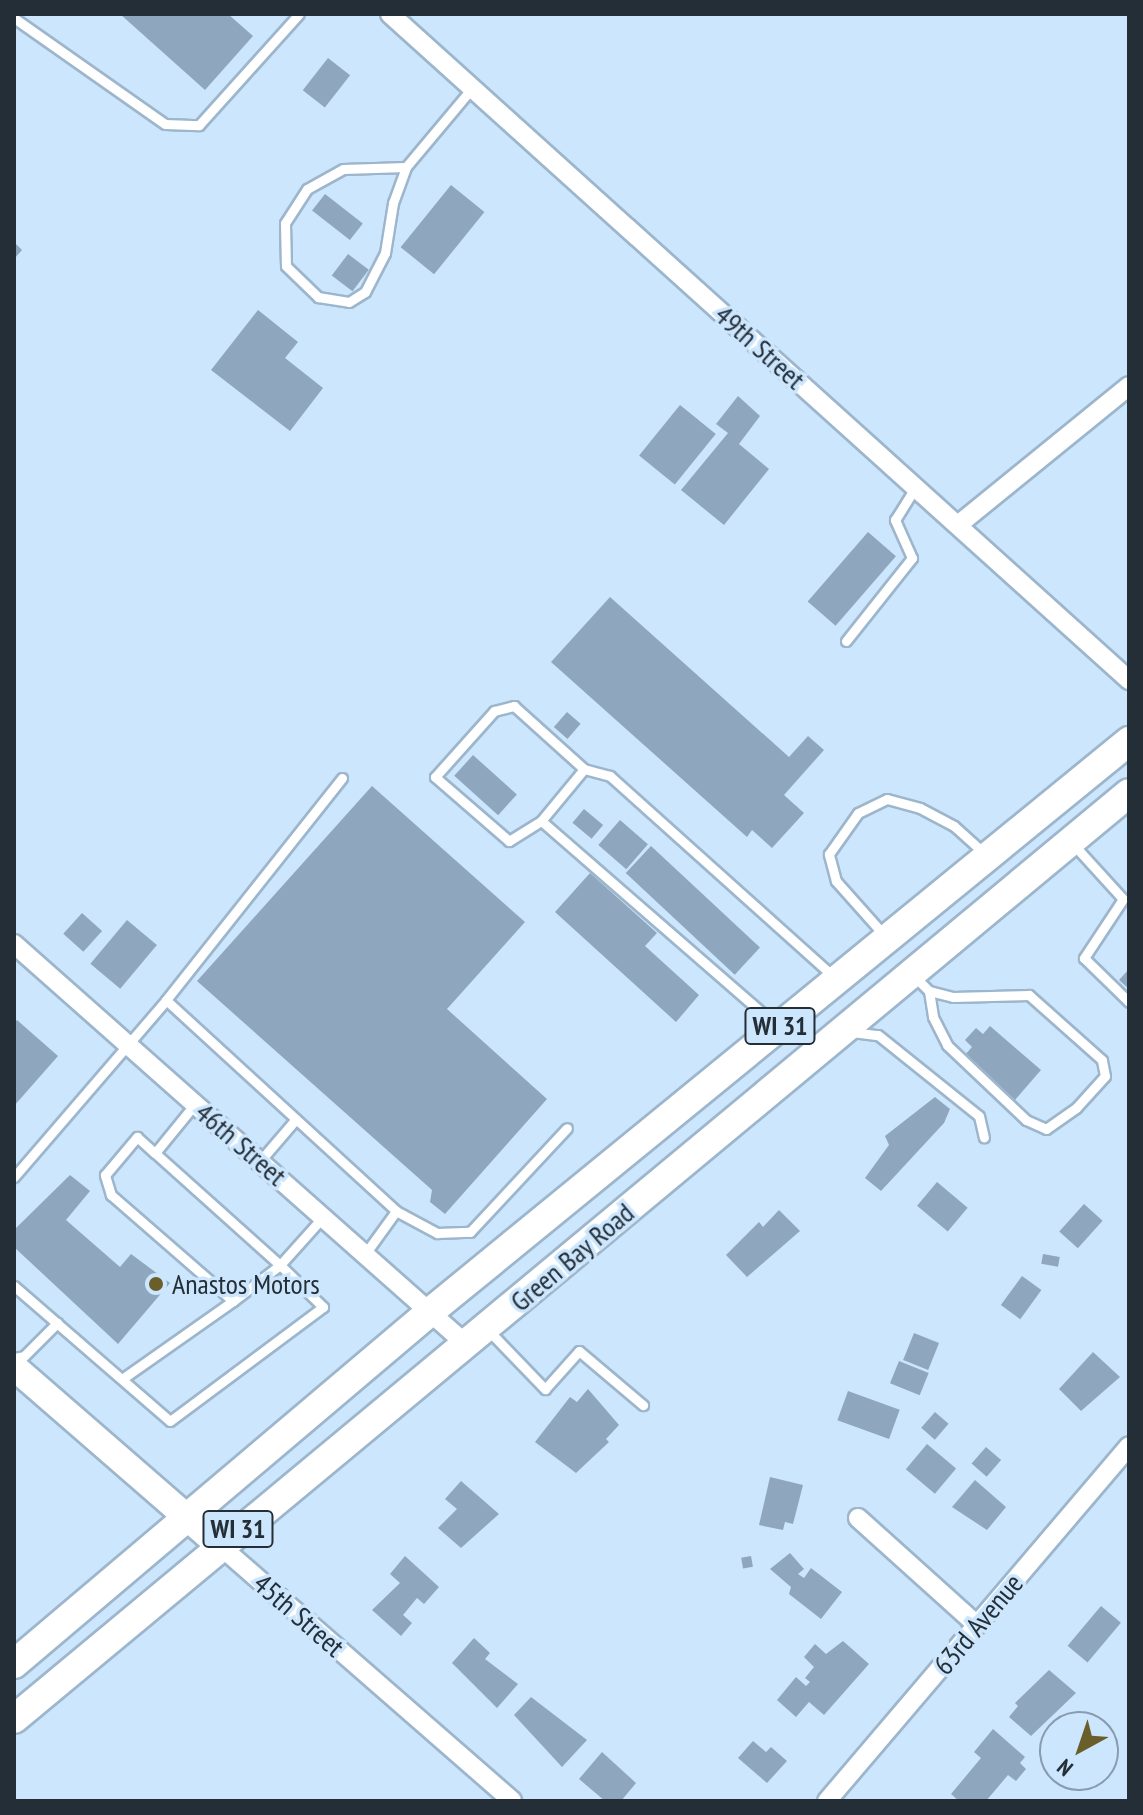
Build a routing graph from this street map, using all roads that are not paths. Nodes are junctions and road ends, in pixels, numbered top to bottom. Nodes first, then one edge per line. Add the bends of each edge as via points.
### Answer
1 (299, 14) edge
2 (390, 14) edge
3 (14, 18) edge
4 (472, 88) junction
5 (406, 167) junction
6 (1129, 386) edge
7 (916, 487) junction
8 (958, 525) junction
9 (846, 641) dead end
10 (1129, 680) edge
11 (1129, 741) edge
12 (584, 769) junction
13 (342, 778) dead end
14 (1129, 793) edge
15 (541, 821) junction
16 (1071, 842) junction
17 (988, 856) junction
18 (888, 938) junction
19 (14, 944) edge
20 (836, 980) junction
21 (920, 983) junction
22 (166, 1000) junction
23 (1129, 1002) edge
24 (778, 1027) junction
25 (845, 1031) junction
26 (129, 1045) junction
27 (195, 1104) junction
28 (296, 1119) junction
29 (567, 1128) dead end
30 (984, 1137) dead end
31 (155, 1153) junction
32 (260, 1161) junction
33 (14, 1177) edge
34 (396, 1211) junction
35 (323, 1217) junction
36 (365, 1254) junction
37 (280, 1265) junction
38 (14, 1286) edge
39 (233, 1301) junction
40 (430, 1312) junction
41 (57, 1323) junction
42 (477, 1336) junction
43 (14, 1358) edge
44 (14, 1367) edge
45 (122, 1379) junction
46 (643, 1405) dead end
47 (1129, 1446) edge
48 (186, 1517) junction
49 (858, 1518) dead end
50 (219, 1545) junction
51 (977, 1625) junction
52 (14, 1664) edge
53 (14, 1719) edge
54 (512, 1801) edge
55 (827, 1801) edge

1 - 3 lane via 199,125 165,124
2 - 4 street, 49th Street
4 - 5 lane
4 - 7 street, 49th Street
5 - 5 lane via 393,203 385,253 365,292 349,302 318,297 286,266 285,223 307,189 343,169
6 - 8 street
7 - 8 street, 49th Street
7 - 9 lane via 895,520 912,558
8 - 10 street, 49th Street
11 - 17 main road, Green Bay Road / WI 31
12 - 15 lane
12 - 15 lane via 514,706 494,711 435,777 509,841
12 - 20 lane via 610,776
13 - 22 lane
14 - 16 main road, Green Bay Road / WI 31
15 - 24 lane
16 - 21 main road, Green Bay Road / WI 31
16 - 23 lane via 1123,899 1084,958
17 - 18 main road, Green Bay Road / WI 31
17 - 18 lane via 954,826 920,808 887,799 858,813 829,854 836,881
18 - 20 main road, Green Bay Road / WI 31
19 - 26 street, 46th Street
20 - 24 main road, Green Bay Road / WI 31
21 - 21 lane via 947,1045 1026,1120 1046,1129 1076,1108 1105,1076 1102,1060 1029,995 953,997
21 - 25 main road, Green Bay Road / WI 31
22 - 26 lane
22 - 28 lane
24 - 40 main road, Green Bay Road / WI 31
25 - 30 lane via 878,1035 979,1116
25 - 42 main road, Green Bay Road / WI 31
26 - 27 street, 46th Street
26 - 33 lane
27 - 31 lane
27 - 32 street, 46th Street
28 - 32 lane
28 - 34 lane
29 - 34 lane via 470,1232 437,1233
31 - 37 lane
31 - 39 lane via 137,1137 105,1175 111,1195
32 - 35 street, 46th Street
34 - 36 lane
35 - 36 street, 46th Street
35 - 37 lane
36 - 40 street, 46th Street
37 - 39 lane
37 - 45 lane via 323,1307 170,1421
38 - 41 lane
39 - 45 lane
40 - 42 street, 46th Street
40 - 48 main road, Green Bay Road / WI 31
41 - 43 lane via 24,1356
41 - 45 lane
42 - 46 lane via 545,1389 579,1351
42 - 50 main road, Green Bay Road / WI 31
44 - 48 street, 45th Street
47 - 51 street, 63rd Avenue
48 - 50 street, 45th Street
48 - 52 main road, Green Bay Road / WI 31
49 - 51 street
50 - 53 main road, Green Bay Road / WI 31
50 - 54 street, 45th Street
51 - 55 street, 63rd Avenue

